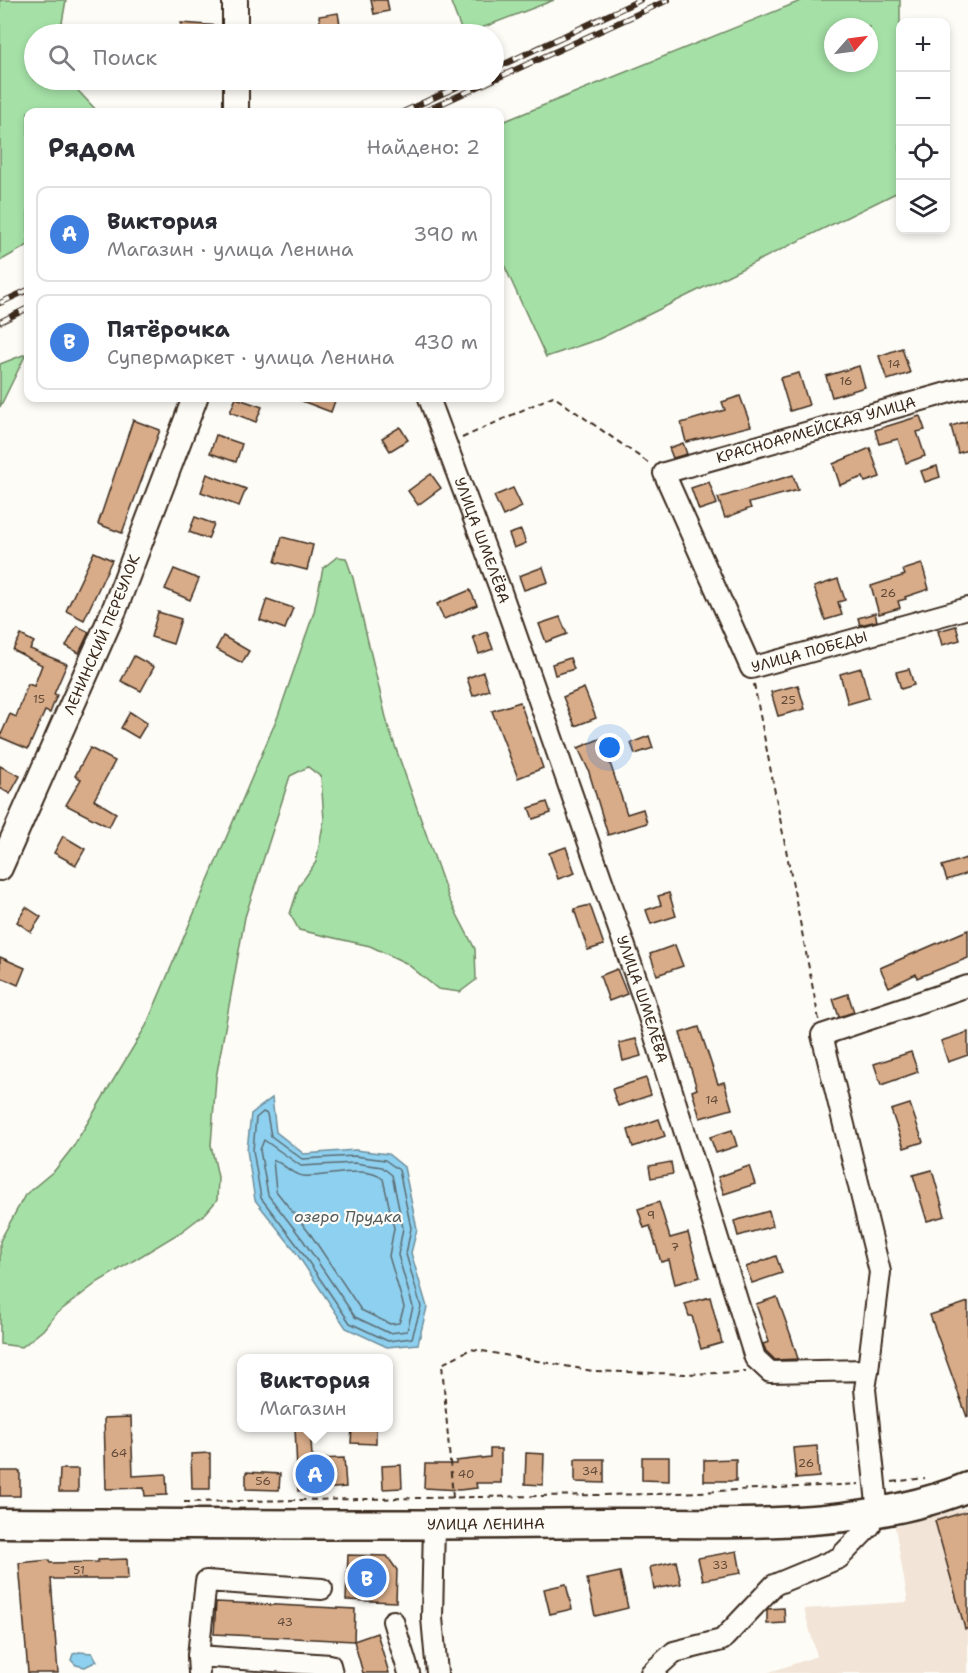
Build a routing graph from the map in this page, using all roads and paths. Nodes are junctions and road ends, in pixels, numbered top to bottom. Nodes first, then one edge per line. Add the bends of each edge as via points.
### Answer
1 (235, 0) edge
2 (235, 24) edge
3 (236, 90) edge
4 (236, 108) edge
5 (968, 387) edge
6 (193, 402) edge
7 (431, 402) edge
8 (448, 444) junction
9 (664, 473) junction
10 (968, 608) edge
11 (751, 668) junction
12 (0, 868) edge
13 (968, 986) edge
14 (822, 1035) junction
15 (868, 1370) junction
16 (770, 1372) junction
17 (931, 1477) dead end
18 (875, 1484) junction
19 (968, 1487) edge
20 (453, 1498) junction
21 (178, 1502) dead end
22 (874, 1519) junction
23 (0, 1523) edge
24 (434, 1525) junction
25 (322, 1589) dead end
26 (393, 1621) dead end
27 (199, 1665) edge
28 (332, 1673) edge
29 (409, 1673) edge
30 (437, 1673) edge
31 (651, 1673) edge

1 - 2 main road
3 - 4 main road
5 - 9 street, КРАСНОАРМЕЙСКАЯ УЛИЦА
6 - 12 main road, ЛЕНИНСКИЙ ПЕРЕУЛОК via 115,608
7 - 8 street, УЛИЦА ШМЕЛЁВА
8 - 9 path via 553,396
8 - 16 street, УЛИЦА ШМЕЛЁВА via 644,1001 752,1351
9 - 11 street, УЛИЦА ПОБЕДЫ
10 - 11 street, УЛИЦА ПОБЕДЫ
11 - 14 path
13 - 14 street
14 - 15 street via 880,1272
15 - 16 street
15 - 18 street via 865,1389
16 - 20 path via 593,1371 471,1349 442,1364
17 - 18 path
18 - 20 path
18 - 22 street
19 - 22 highway, УЛИЦА ЛЕНИНА
20 - 21 path
22 - 24 highway, УЛИЦА ЛЕНИНА
22 - 31 street via 839,1558 774,1585 722,1640 674,1652
23 - 24 highway, УЛИЦА ЛЕНИНА
24 - 30 street via 432,1618
25 - 27 street via 206,1581
26 - 29 street
27 - 28 street via 330,1665

